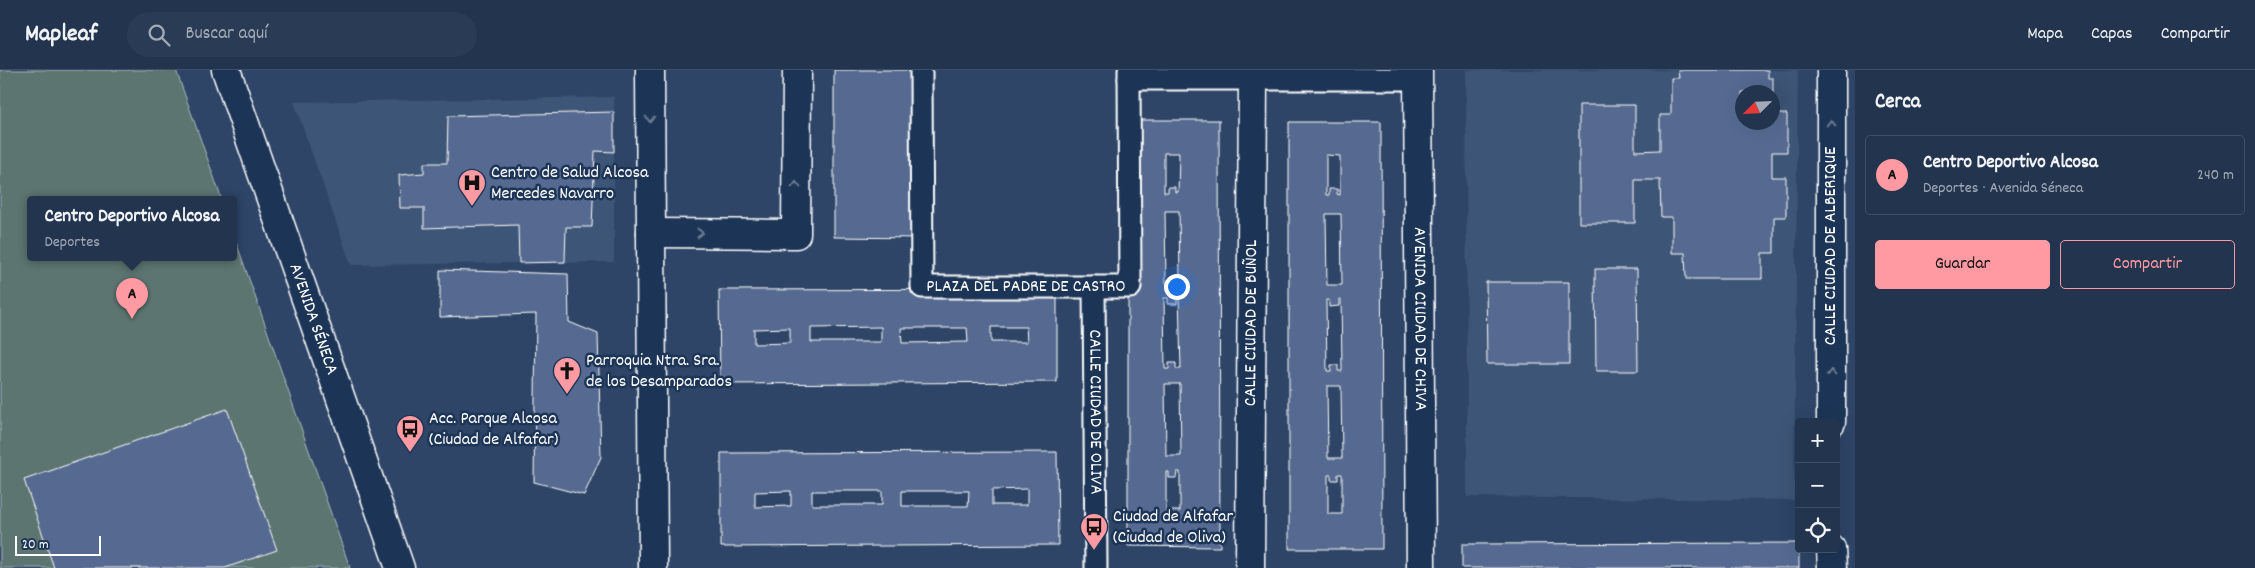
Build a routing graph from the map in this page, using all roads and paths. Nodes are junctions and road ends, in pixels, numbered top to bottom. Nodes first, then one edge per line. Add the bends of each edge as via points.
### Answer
1 (226, 70) edge
2 (650, 70) edge
3 (797, 70) edge
4 (921, 70) edge
5 (1831, 70) edge
6 (1129, 74) edge
7 (1418, 74) edge
8 (1253, 78) junction
9 (651, 233) junction
10 (1094, 287) junction
11 (1831, 418) edge
12 (1832, 553) edge
13 (400, 568) edge
14 (653, 568) edge
15 (1096, 568) edge
16 (1250, 568) edge
17 (1421, 568) edge
18 (1832, 568) edge

1 - 13 street, AVENIDA SÉNECA
2 -> 9 street
9 -> 3 street via 796,234
4 - 10 street, PLAZA DEL PADRE DE CASTRO via 922,287
11 -> 5 street, CALLE CIUDAD DE ALBERIQUE
6 - 8 street
6 - 10 street, PLAZA DEL PADRE DE CASTRO via 1130,287
7 - 8 street
7 - 17 street, AVENIDA CIUDAD DE CHIVA
8 - 16 street, CALLE CIUDAD DE BUÑOL
9 - 14 street
10 - 15 street, CALLE CIUDAD DE OLIVA
12 - 18 street

